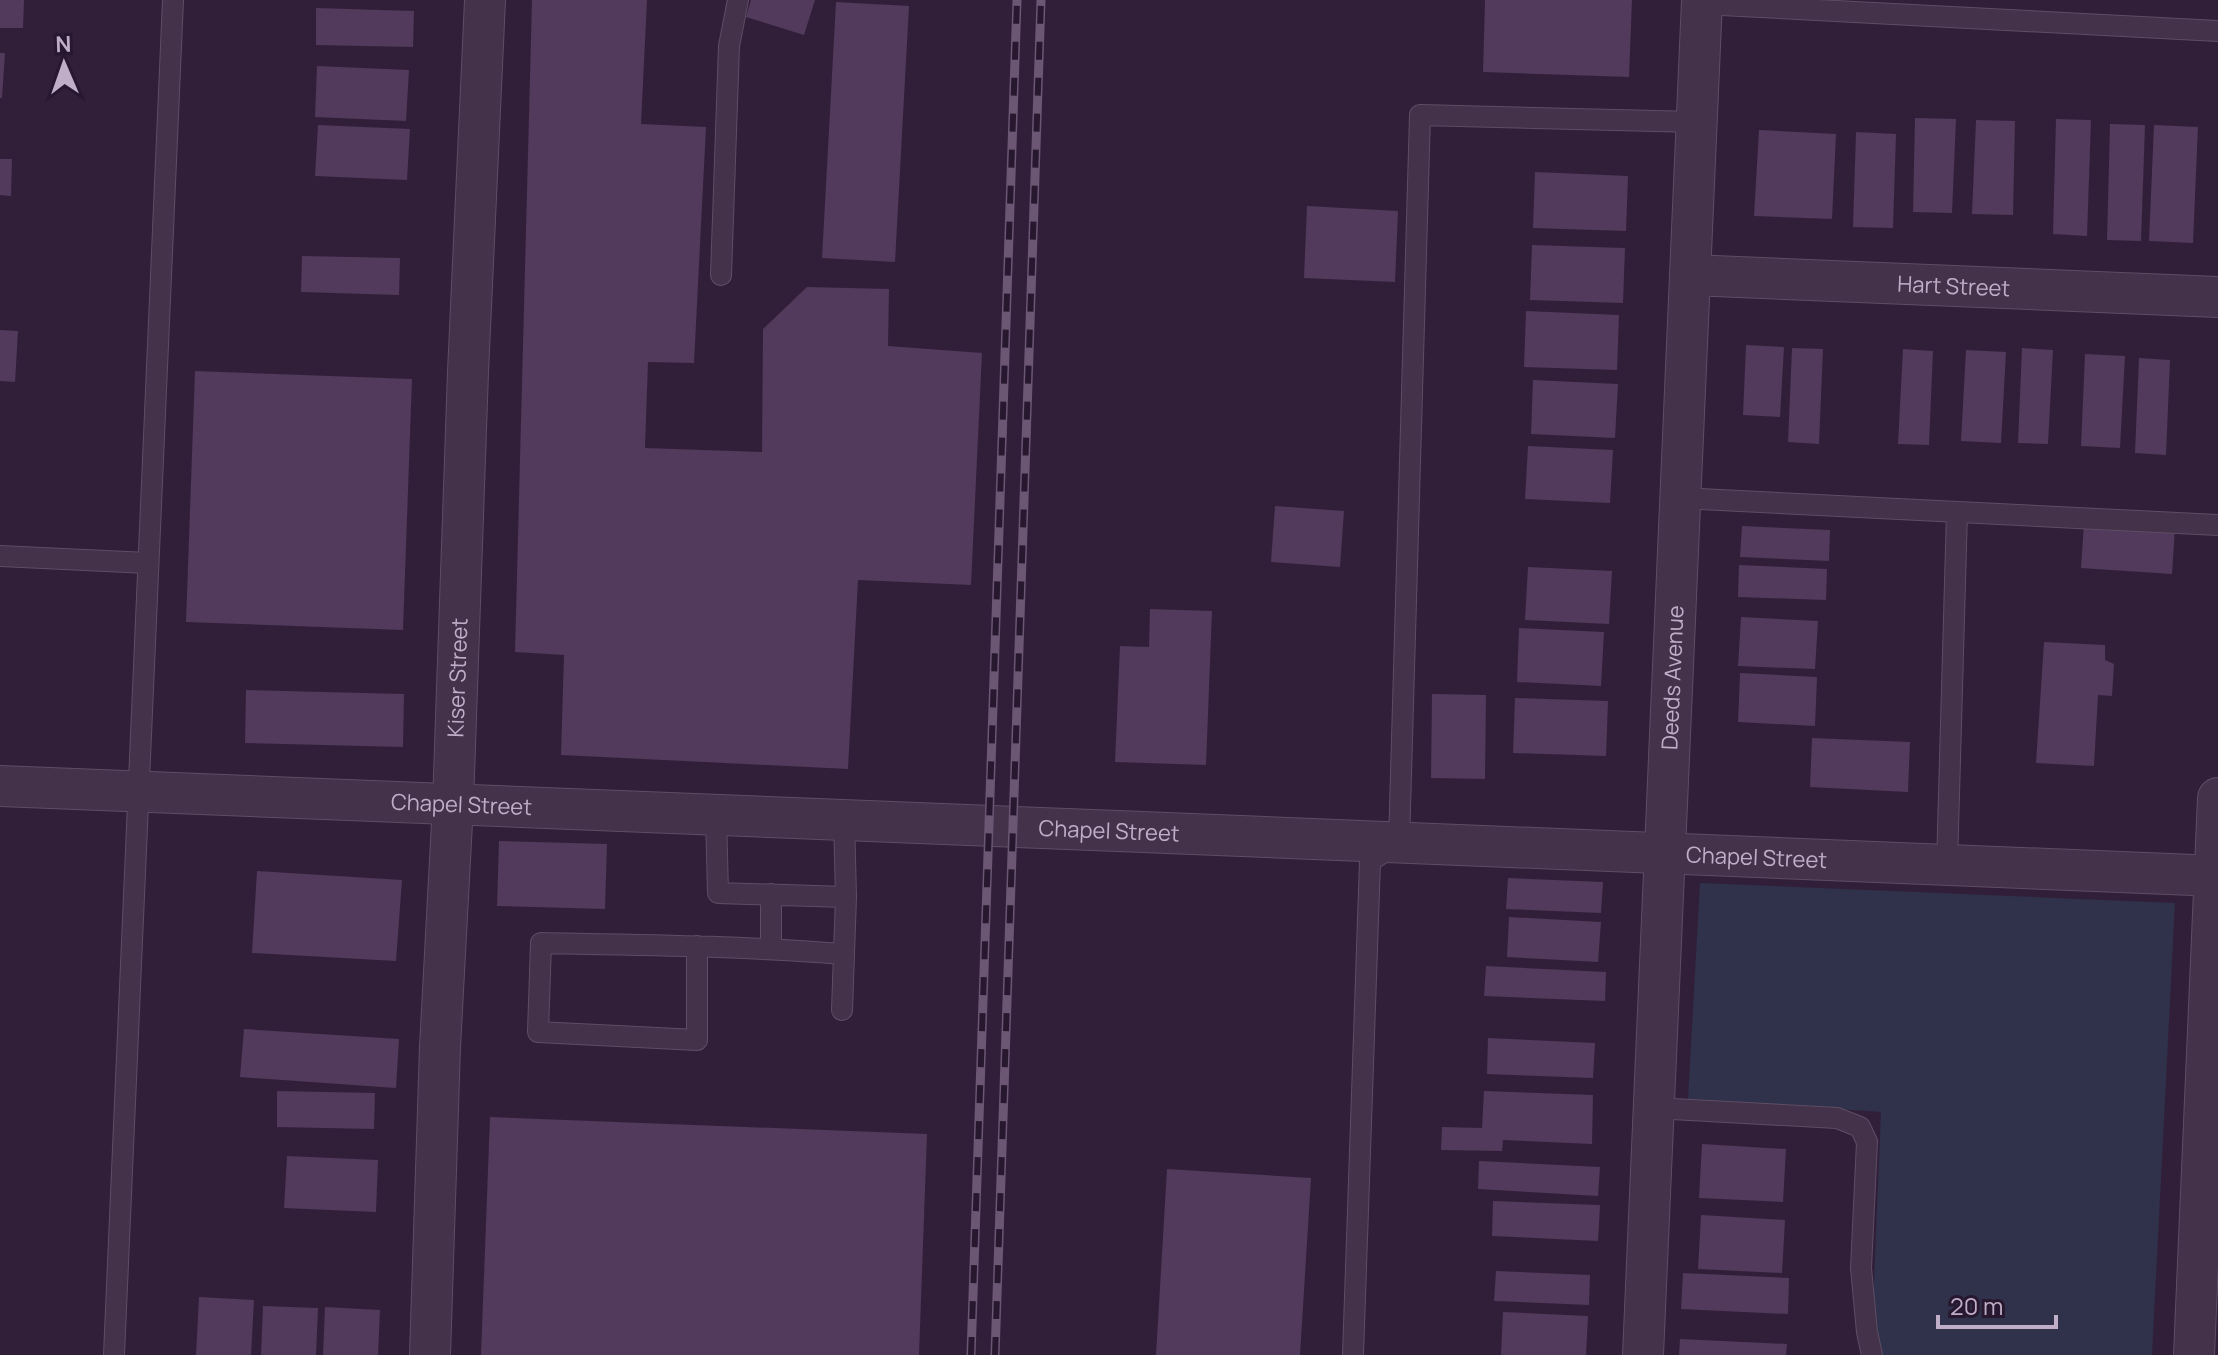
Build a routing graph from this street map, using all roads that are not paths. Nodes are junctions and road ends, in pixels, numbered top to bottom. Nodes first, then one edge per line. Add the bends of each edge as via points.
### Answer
1 (173, 0) edge
2 (485, 0) edge
3 (738, 0) edge
4 (1702, 2) edge
5 (1974, 9) edge
6 (2218, 31) edge
7 (1696, 122) junction
8 (721, 275) dead end
9 (1690, 275) junction
10 (2218, 297) edge
11 (1680, 498) junction
12 (1957, 512) junction
13 (2218, 525) edge
14 (0, 556) edge
15 (148, 563) junction
16 (0, 786) edge
17 (139, 791) junction
18 (2218, 798) edge
19 (453, 804) junction
20 (716, 815) junction
21 (844, 820) junction
22 (1399, 843) junction
23 (1665, 853) junction
24 (1947, 865) junction
25 (2216, 876) edge
26 (771, 894) junction
27 (846, 897) junction
28 (697, 946) junction
29 (771, 948) junction
30 (843, 954) junction
31 (842, 1010) dead end
32 (1654, 1108) junction
33 (114, 1355) edge
34 (430, 1355) edge
35 (1353, 1355) edge
36 (1643, 1355) edge
37 (1872, 1355) edge
38 (2194, 1355) edge

1 - 15 lane
2 - 19 street, Kiser Street
3 - 8 lane via 729,46
4 - 5 lane
4 - 7 street, Deeds Avenue
5 - 6 lane
7 - 9 street, Deeds Avenue
7 - 22 lane via 1420,115
9 - 10 street, Hart Street
9 - 11 street, Deeds Avenue
11 - 12 lane
11 - 23 street, Deeds Avenue
12 - 13 lane
12 - 24 lane
14 - 15 lane
15 - 17 lane
16 - 17 street, Chapel Street
17 - 19 street, Chapel Street
17 - 33 lane
18 - 25 street
19 - 20 street, Chapel Street
19 - 34 street, Kiser Street
20 - 21 street, Chapel Street
20 - 26 lane via 718,893
21 - 22 street, Chapel Street
21 - 27 lane
22 - 23 street, Chapel Street
22 - 35 lane via 1370,861
23 - 24 street, Chapel Street
23 - 32 street, Deeds Avenue
24 - 25 street, Chapel Street
25 - 38 street
26 - 27 lane
26 - 29 lane
27 - 30 lane
28 - 28 lane via 541,943 538,1032 697,1040
28 - 29 lane
29 - 30 lane
30 - 31 lane
32 - 36 street, Deeds Avenue
32 - 37 lane via 1837,1118 1860,1127 1867,1142 1861,1268

